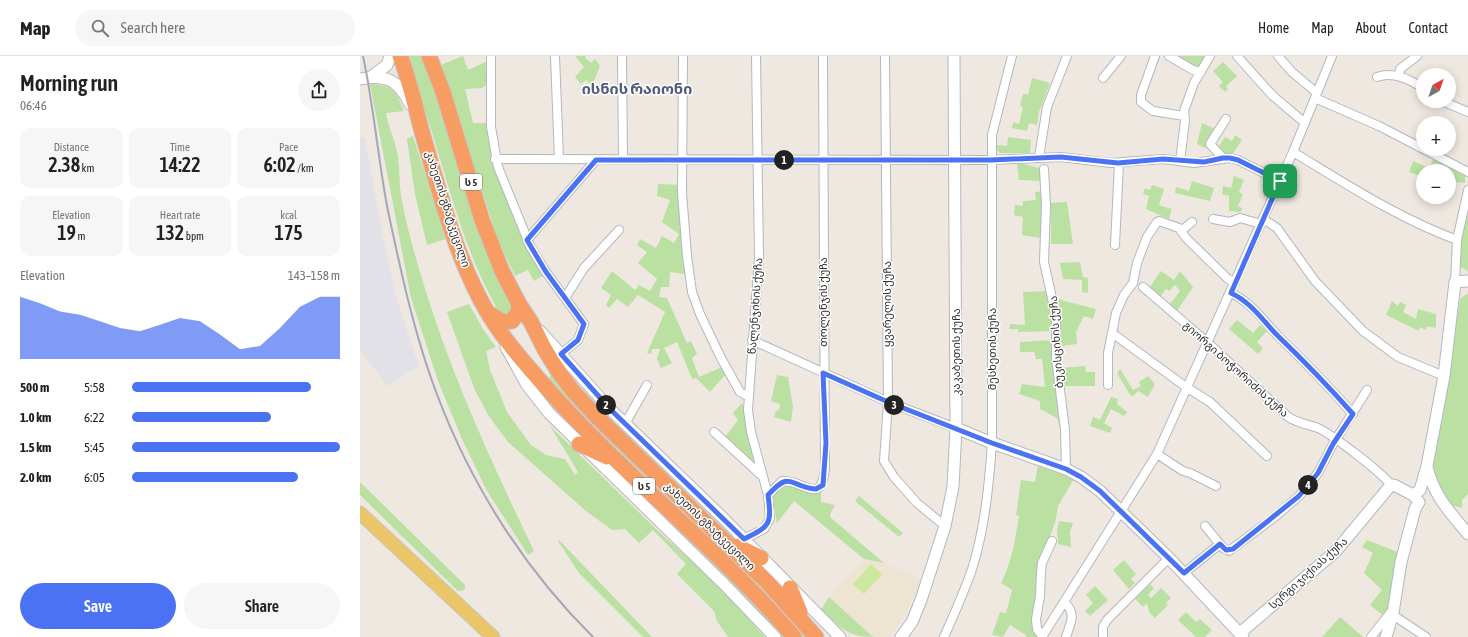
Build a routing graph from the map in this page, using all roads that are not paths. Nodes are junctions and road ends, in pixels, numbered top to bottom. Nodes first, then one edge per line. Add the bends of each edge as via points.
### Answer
1 (390, 56) edge
2 (400, 56) edge
3 (429, 56) edge
4 (491, 56) edge
5 (555, 56) edge
6 (622, 56) edge
7 (683, 56) edge
8 (756, 56) edge
9 (823, 56) edge
10 (885, 56) edge
11 (954, 56) edge
12 (1012, 56) edge
13 (1067, 56) edge
14 (1121, 56) edge
15 (1155, 56) edge
16 (1169, 56) edge
17 (1210, 56) edge
18 (1237, 56) edge
19 (1278, 56) edge
20 (1332, 56) edge
21 (1417, 56) edge
22 (1201, 72) junction
23 (1399, 76) junction
24 (1377, 77) dead end
25 (366, 78) edge
26 (1103, 78) dead end
27 (1416, 84) edge
28 (1316, 95) junction
29 (1456, 107) edge
30 (1468, 112) edge
31 (1184, 116) junction
32 (1226, 119) dead end
33 (1304, 123) junction
34 (422, 130) junction
35 (1293, 152) junction
36 (1040, 157) junction
37 (1223, 158) junction
38 (496, 159) junction
39 (559, 160) junction
40 (596, 160) junction
41 (623, 160) junction
42 (681, 160) junction
43 (756, 160) junction
44 (823, 160) junction
45 (886, 160) junction
46 (955, 160) junction
47 (991, 160) junction
48 (1180, 161) junction
49 (1118, 163) junction
50 (1044, 169) dead end
51 (1468, 172) edge
52 (1280, 181) junction
53 (1468, 190) edge
54 (1213, 220) dead end
55 (1192, 222) dead end
56 (1262, 222) junction
57 (620, 230) dead end
58 (1181, 231) junction
59 (527, 240) junction
60 (1457, 240) junction
61 (1115, 245) dead end
62 (1468, 281) edge
63 (1455, 282) junction
64 (1235, 283) junction
65 (1143, 287) dead end
66 (1231, 293) junction
67 (565, 298) junction
68 (519, 304) junction
69 (489, 314) junction
70 (531, 322) junction
71 (498, 330) junction
72 (1112, 333) junction
73 (752, 340) junction
74 (1207, 342) junction
75 (561, 354) junction
76 (823, 373) junction
77 (1444, 376) junction
78 (647, 385) dead end
79 (1108, 385) dead end
80 (1186, 388) junction
81 (572, 390) junction
82 (1367, 390) dead end
83 (749, 397) junction
84 (888, 402) junction
85 (1353, 414) junction
86 (625, 424) junction
87 (956, 428) junction
88 (714, 432) dead end
89 (1336, 440) junction
90 (992, 443) junction
91 (580, 444) junction
92 (1157, 454) junction
93 (1267, 456) dead end
94 (620, 463) junction
95 (1066, 469) junction
96 (761, 475) junction
97 (1391, 485) junction
98 (1216, 486) dead end
99 (768, 495) junction
100 (1425, 495) junction
101 (1121, 512) junction
102 (360, 513) edge
103 (945, 526) junction
104 (1205, 526) dead end
105 (1468, 534) edge
106 (744, 539) junction
107 (725, 540) junction
108 (1052, 541) dead end
109 (1220, 544) junction
110 (761, 558) junction
111 (1169, 558) junction
112 (1184, 573) junction
113 (790, 588) junction
114 (1065, 603) junction
115 (1393, 613) junction
116 (804, 622) junction
117 (840, 635) edge
118 (1239, 636) edge
119 (493, 637) edge
120 (774, 637) edge
121 (794, 637) edge
122 (816, 637) edge
123 (901, 637) edge
124 (944, 637) edge
125 (1042, 637) edge
126 (1066, 637) edge
127 (1103, 637) edge
128 (1371, 637) edge
129 (1386, 637) edge
130 (1426, 637) edge

1 - 25 street via 387,65
2 - 34 highway, ს 5 via 413,92
3 - 68 highway, კახეთის გზატკეცილი / ს 5 via 489,239
4 - 38 street via 491,127
5 - 39 street
6 - 41 street
7 - 42 street
8 - 43 street, წალენჯიხის ქუჩა
9 - 44 street, თოლენჯის ქუჩა
10 - 45 street, ყვარელის ქუჩა
11 - 46 street, კაკაბეთის ქუჩა
12 - 47 street, მესხეთის ქუჩა via 995,118
13 - 36 street via 1047,107
14 - 26 street
15 - 31 street via 1141,95 1141,102 1153,111
16 - 22 street
17 - 22 street
18 - 33 street via 1273,96
19 - 28 street
20 - 28 street
21 - 23 street via 1400,69
22 - 31 street via 1194,83
23 - 24 street via 1384,74
23 - 27 street
25 - 34 street via 390,79 398,84
28 - 33 street
28 - 51 street
29 - 30 street
31 - 48 street
32 - 37 street via 1210,144
33 - 35 street
34 - 69 highway, კახეთის გზატკეცილი / ს 5 via 456,240
35 - 52 street
35 - 60 street via 1392,211
36 - 47 street
36 - 49 street
37 - 48 street via 1204,162
37 - 52 street via 1238,160
38 - 39 street
38 - 59 street
39 - 40 street
40 - 41 street
40 - 59 street
41 - 42 street
42 - 43 street
42 - 83 street via 684,226 692,292 700,314 737,388
43 - 44 street
43 - 73 street, წალენჯიხის ქუჩა via 758,257
44 - 45 street
44 - 76 street, თოლენჯის ქუჩა
45 - 46 street
45 - 84 street, ყვარელის ქუჩა
46 - 47 street
46 - 87 street, კაკაბეთის ქუჩა
47 - 90 street, მესხეთის ქუჩა
48 - 49 street via 1155,159
49 - 61 street
50 - 95 street, ბუკისციხის ქუჩა via 1044,262 1056,316 1056,358 1065,430
52 - 56 street
53 - 60 street
54 - 56 street via 1230,222 1240,218
55 - 58 street
56 - 64 street
56 - 77 street via 1277,228 1315,281 1363,331 1398,357
57 - 67 street via 584,268
58 - 64 street
58 - 72 street via 1175,225 1159,221 1147,237 1133,282 1124,294 1116,313
59 - 67 street
60 - 63 street
62 - 63 street
63 - 77 street
64 - 66 street
65 - 74 street, გიორგი ბოჭორიძის ქუჩა
66 - 74 street
66 - 85 street via 1249,304 1309,364
67 - 75 street via 584,324 578,340
68 - 69 highway via 516,317 507,323
68 - 70 highway, კახეთის გზატკეცილი / ს 5
69 - 71 highway, კახეთის გზატკეცილი / ს 5
70 - 75 street, კახეთის გზატკეცილი
70 - 81 highway, კახეთის გზატკეცილი / ს 5 via 545,350
71 - 91 street, კახეთის გზატკეცილი via 527,386
71 - 94 highway, კახეთის გზატკეცილი / ს 5 via 570,413
72 - 79 street via 1108,353
72 - 80 street
73 - 76 street
73 - 83 street, წალენჯიხის ქუჩა
74 - 80 street
74 - 89 street, გიორგი ბოჭორიძის ქუჩა via 1287,416 1319,429
75 - 81 highway
75 - 86 street, კახეთის გზატკეცილი
76 - 84 street
76 - 99 street, თოლენჯის ქუჩა via 826,443 823,485 816,489 782,481
77 - 100 street via 1427,466
78 - 86 street
80 - 92 street
80 - 93 street via 1210,402
81 - 107 highway, კახეთის გზატკეცილი / ს 5
82 - 85 street
83 - 96 street, წალენჯიხის ქუჩა via 751,432
84 - 87 street
84 - 103 street, ყვარელის ქუჩა via 884,460 917,503
85 - 89 street
86 - 106 street, კახეთის გზატკეცილი
87 - 90 street
87 - 103 street, კაკაბეთის ქუჩა via 953,487
88 - 96 street
89 - 97 street, გიორგი ბოჭორიძის ქუჩა
89 - 109 street via 1318,473 1294,501 1233,549 1226,550
90 - 95 street
90 - 124 street, მესხეთის ქუჩა via 987,501 976,554 969,578
91 - 94 highway
91 - 120 street, კახეთის გზატკეცილი via 724,584
92 - 98 street via 1183,471
92 - 101 street
94 - 121 highway, კახეთის გზატკეცილი / ს 5 via 730,569
95 - 101 street via 1100,491
96 - 99 street, წალენჯიხის ქუჩა
97 - 100 street, გიორგი ბოჭორიძის ქუჩა
97 - 118 street, სერგი ჯიქიას ქუჩა via 1336,551
99 - 106 street, წალენჯიხის ქუჩა via 768,524 764,529
100 - 105 street via 1441,503
100 - 115 street via 1416,509 1401,562
101 - 111 street
101 - 114 street
102 - 119 main road
103 - 123 street, კაკაბეთის ქუჩა via 922,600 912,622
104 - 109 street
106 - 110 street, კახეთის გზატკეცილი
107 - 110 highway
107 - 116 highway, კახეთის გზატკეცილი / ს 5
108 - 125 street via 1040,573 1036,619
109 - 112 street
110 - 113 street, კახეთის გზატკეცილი
111 - 112 street
111 - 127 street via 1107,620 1103,627
112 - 118 street
113 - 116 highway
113 - 117 street, კახეთის გზატკეცილი
114 - 125 street
114 - 126 street via 1072,611
115 - 128 street via 1388,614
115 - 129 street
115 - 130 street
116 - 122 highway, კახეთის გზატკეცილი / ს 5

